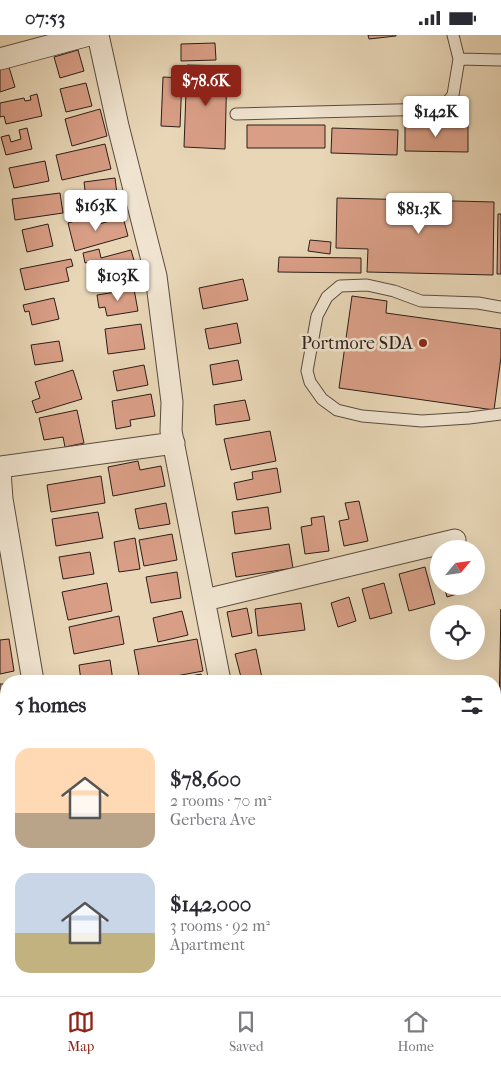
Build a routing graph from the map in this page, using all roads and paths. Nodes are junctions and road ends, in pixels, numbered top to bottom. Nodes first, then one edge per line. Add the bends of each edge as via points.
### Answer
1 (89, 35) edge
2 (98, 35) edge
3 (453, 35) edge
4 (0, 59) edge
5 (459, 59) junction
6 (501, 60) edge
7 (236, 113) dead end
8 (501, 307) edge
9 (501, 414) edge
10 (174, 443) junction
11 (0, 467) edge
12 (0, 471) edge
13 (430, 546) edge
14 (205, 600) junction
15 (32, 675) edge
16 (219, 675) edge

1 - 4 street
2 - 10 street via 156,276
3 - 5 lane
5 - 6 lane
5 - 7 lane via 453,95 445,105 435,109
8 - 9 lane via 422,301 367,285 340,286 327,297 317,317 307,371 310,382 322,399 336,410 362,416 422,421
10 - 11 street
10 - 14 street
12 - 15 street
13 - 14 street
14 - 16 street

